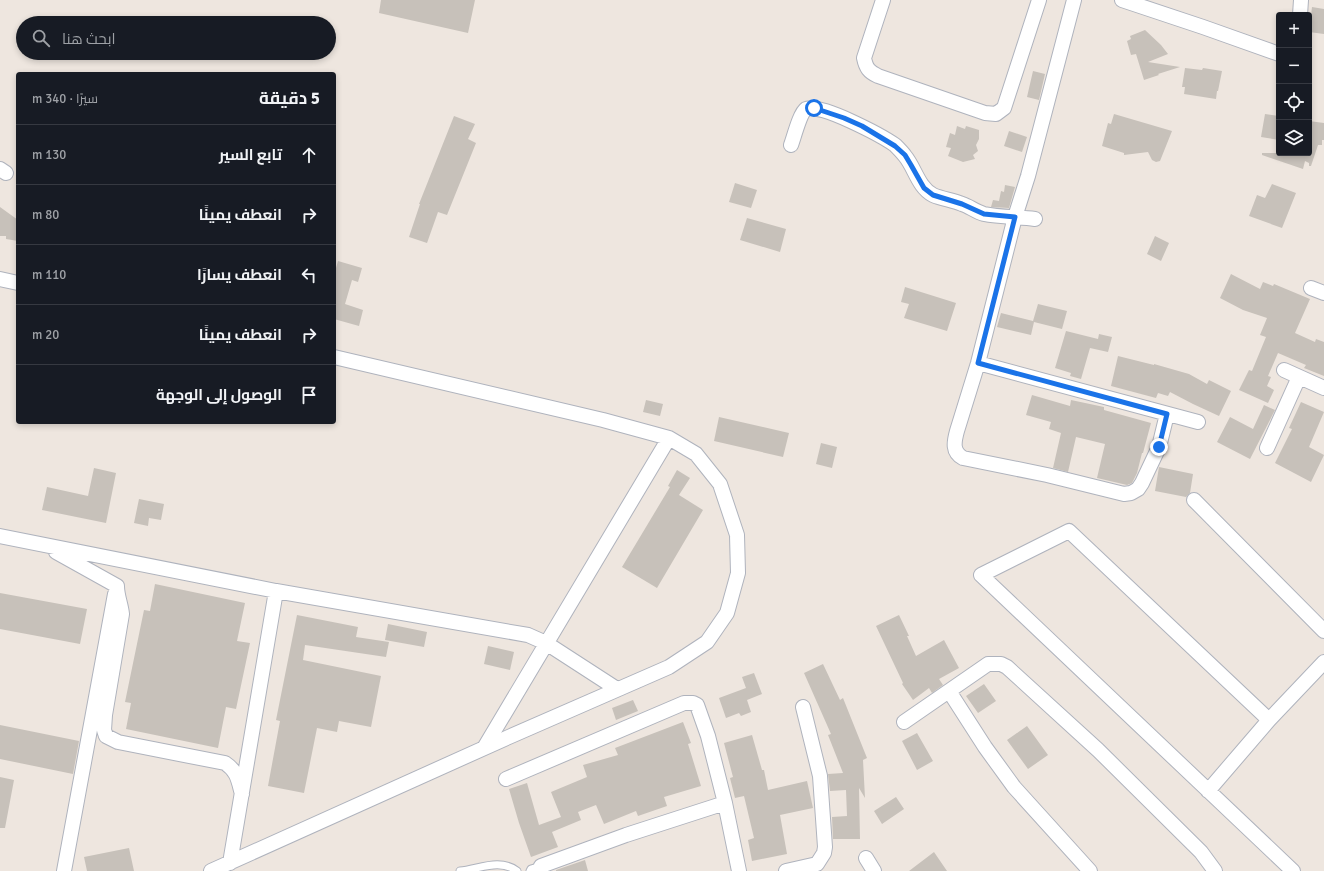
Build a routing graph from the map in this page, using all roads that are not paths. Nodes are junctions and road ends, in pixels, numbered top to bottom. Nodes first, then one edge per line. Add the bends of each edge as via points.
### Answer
1 (883, 0) edge
2 (1039, 0) edge
3 (1074, 0) edge
4 (1122, 0) edge
5 (1301, 0) edge
6 (1300, 12) edge
7 (1276, 53) edge
8 (791, 145) dead end
9 (1015, 217) junction
10 (1035, 219) dead end
11 (0, 279) edge
12 (16, 283) edge
13 (1311, 288) dead end
14 (1324, 294) edge
15 (336, 357) edge
16 (978, 363) junction
17 (1284, 370) dead end
18 (1299, 377) junction
19 (1324, 388) edge
20 (1167, 414) junction
21 (1198, 422) dead end
22 (668, 438) junction
23 (1267, 448) dead end
24 (1194, 500) dead end
25 (0, 536) edge
26 (42, 544) junction
27 (117, 586) junction
28 (276, 591) junction
29 (1324, 631) edge
30 (546, 643) junction
31 (1324, 662) edge
32 (617, 689) junction
33 (949, 691) junction
34 (803, 707) dead end
35 (1270, 720) junction
36 (904, 722) dead end
37 (484, 748) junction
38 (506, 779) dead end
39 (1208, 791) junction
40 (242, 794) junction
41 (725, 803) junction
42 (866, 858) dead end
43 (230, 863) junction
44 (536, 869) edge
45 (64, 871) edge
46 (211, 871) edge
47 (460, 871) edge
48 (517, 871) edge
49 (739, 871) edge
50 (790, 871) edge
51 (874, 871) edge
52 (1090, 871) edge
53 (1215, 871) edge
54 (1293, 871) edge

1 - 2 street via 864,58 870,72 985,113 996,114 1004,108
3 - 9 street
4 - 7 street
5 - 6 street
8 - 9 street via 803,113 814,108 862,126 895,146 905,155 924,188 933,195 984,214
9 - 10 street
9 - 16 street
11 - 12 street
13 - 14 street
15 - 22 street via 603,420
16 - 20 street
16 - 20 street via 954,442 955,450 963,458 1124,494 1131,493 1142,483 1159,447
17 - 18 street
18 - 19 street
18 - 23 street
20 - 21 street
22 - 30 street
22 - 32 street via 696,454 720,484 737,535 738,573 727,613 707,642 669,667
24 - 29 street
25 - 26 street
26 - 27 street
26 - 28 street
27 - 40 street via 122,614 105,715 106,736 118,742 225,763 233,768
27 - 45 street
28 - 30 street via 528,635
28 - 40 street
30 - 32 street
30 - 37 street
31 - 35 street
32 - 37 street
33 - 36 street
33 - 52 street via 1014,787
33 - 53 street via 988,664 1001,664 1007,667 1098,750 1201,852
34 - 50 street via 820,776 824,854 817,864
35 - 39 street
35 - 39 street via 1069,531 981,575
37 - 43 street
38 - 41 street via 684,703 693,702 700,710
39 - 54 street
40 - 43 street
41 - 44 street via 626,835
41 - 49 street
42 - 51 street
43 - 46 street
47 - 48 lane via 495,864 508,866

